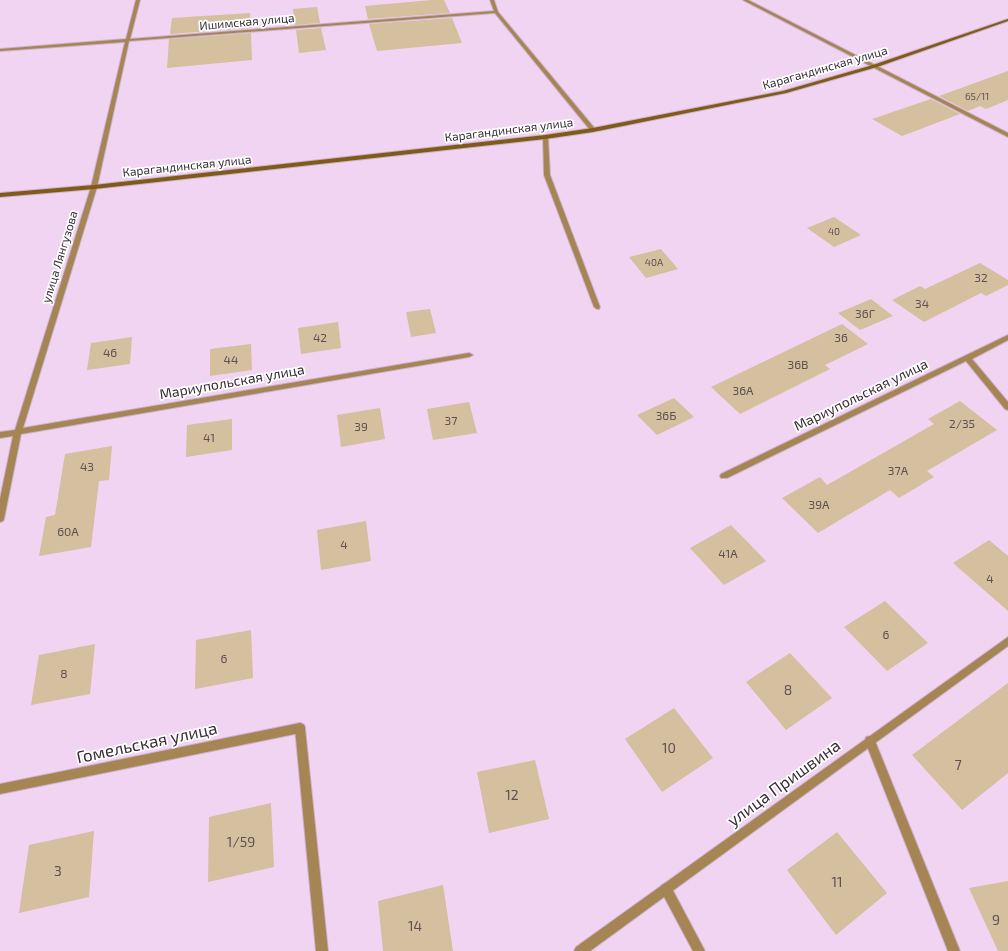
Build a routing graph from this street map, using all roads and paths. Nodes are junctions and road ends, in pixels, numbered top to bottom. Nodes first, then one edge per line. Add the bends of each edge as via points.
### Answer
1 (138, 0) edge
2 (492, 0) edge
3 (745, 0) edge
4 (496, 12) junction
5 (1008, 20) edge
6 (127, 42) junction
7 (0, 50) edge
8 (875, 66) junction
9 (593, 130) junction
10 (1008, 135) edge
11 (545, 137) junction
12 (94, 187) junction
13 (0, 194) edge
14 (596, 307) dead end
15 (1008, 337) edge
16 (469, 355) dead end
17 (967, 358) junction
18 (1008, 407) edge
19 (16, 434) junction
20 (0, 435) edge
21 (724, 476) dead end
22 (0, 519) edge
23 (1008, 641) edge
24 (870, 741) junction
25 (0, 790) edge
26 (666, 889) junction
27 (322, 951) edge
28 (580, 951) edge
29 (699, 951) edge
30 (954, 951) edge

1 - 6 street, улица Лянгузова
2 - 4 street
3 - 8 street
4 - 6 street, Ишимская улица
4 - 9 street
5 - 8 street, Карагандинская улица
6 - 7 street, Ишимская улица
6 - 12 street, улица Лянгузова
8 - 9 street, Карагандинская улица via 784,92
8 - 10 street
9 - 11 street, Карагандинская улица
11 - 12 street, Карагандинская улица
11 - 14 street via 547,175
12 - 13 street, Карагандинская улица
12 - 19 street, улица Лянгузова
15 - 17 street, Мариупольская улица
16 - 19 street, Мариупольская улица via 290,384
17 - 18 street
17 - 21 street, Мариупольская улица
19 - 20 street, Мариупольская улица
19 - 22 street, улица Лянгузова
23 - 24 street, улица Пришвина
24 - 26 street, улица Пришвина
24 - 30 street
25 - 27 street, Гомельская улица via 300,728
26 - 28 street, улица Пришвина
26 - 29 street

